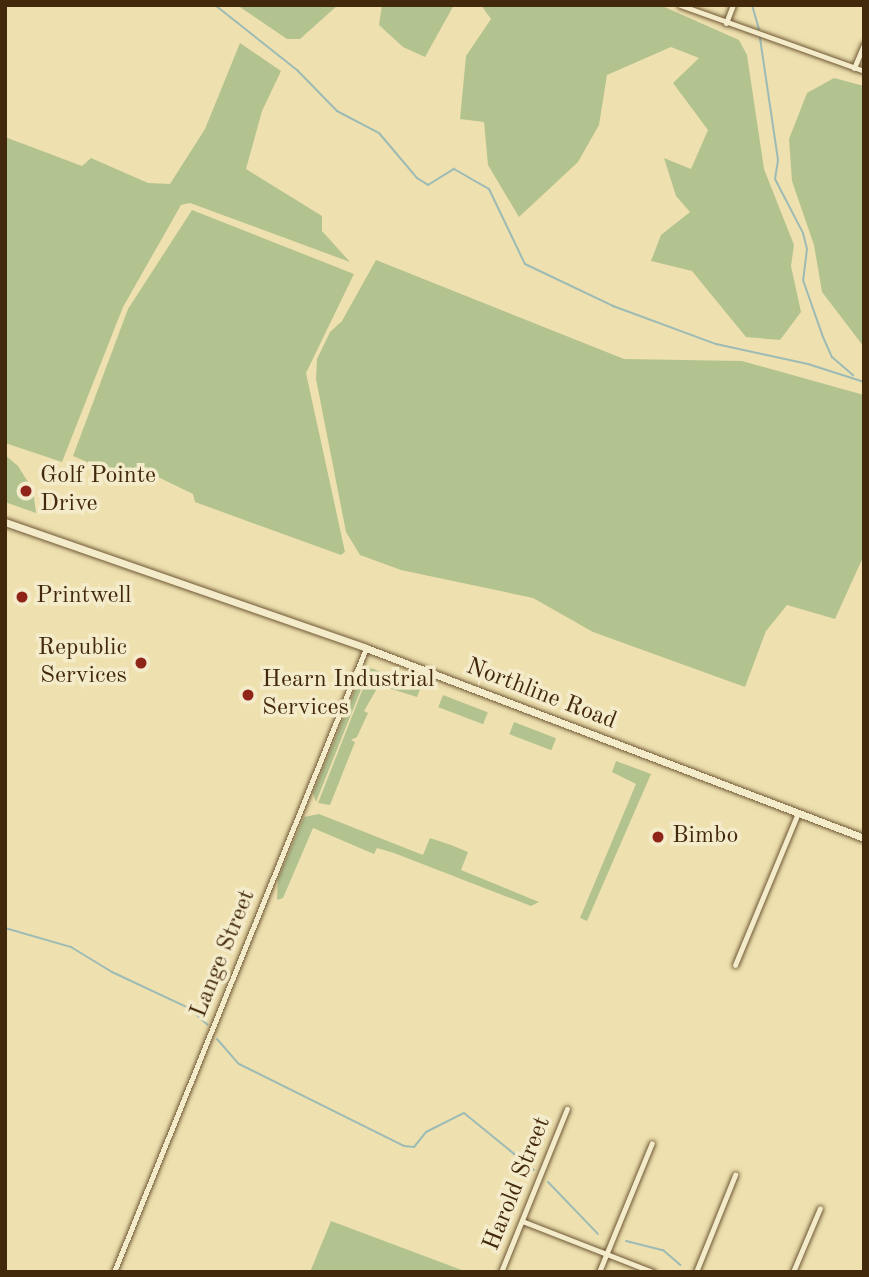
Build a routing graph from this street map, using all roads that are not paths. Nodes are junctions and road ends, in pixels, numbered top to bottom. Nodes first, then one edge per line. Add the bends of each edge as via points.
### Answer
1 (680, 5) edge
2 (733, 5) edge
3 (726, 23) junction
4 (864, 44) edge
5 (854, 68) junction
6 (864, 71) edge
7 (5, 523) edge
8 (366, 649) junction
9 (798, 813) junction
10 (864, 838) edge
11 (735, 965) dead end
12 (567, 1109) dead end
13 (652, 1143) dead end
14 (735, 1175) dead end
15 (820, 1208) dead end
16 (522, 1221) junction
17 (606, 1254) junction
18 (114, 1272) edge
19 (501, 1272) edge
20 (599, 1272) edge
21 (653, 1272) edge
22 (696, 1272) edge
23 (793, 1272) edge

1 - 3 street
2 - 3 street
3 - 5 street
4 - 5 street
5 - 6 street
7 - 8 main road, Northline Road
8 - 9 main road, Northline Road
8 - 18 street, Lange Street
9 - 10 main road, Northline Road
9 - 11 street
12 - 16 street, Harold Street
13 - 17 street
14 - 22 street
15 - 23 street
16 - 17 street
16 - 19 street, Harold Street
17 - 20 street
17 - 21 street

